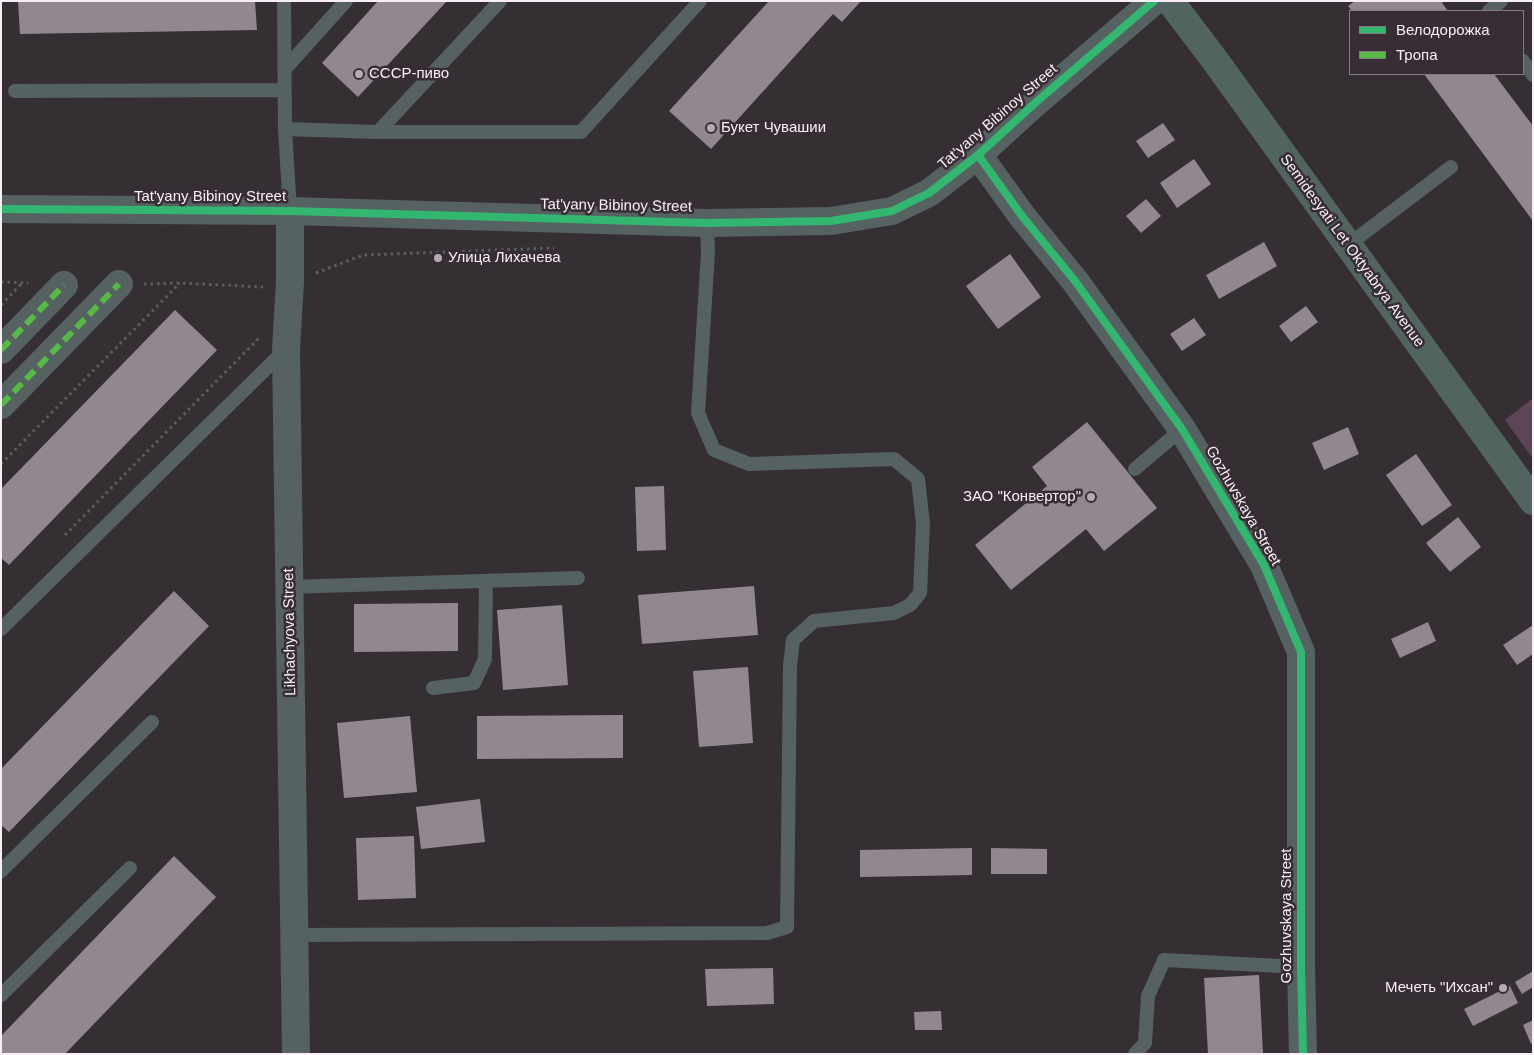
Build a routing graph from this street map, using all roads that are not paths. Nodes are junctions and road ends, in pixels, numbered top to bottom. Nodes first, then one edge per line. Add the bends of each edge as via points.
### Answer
1 (284, 1) edge
2 (346, 1) edge
3 (500, 1) edge
4 (700, 1) edge
5 (1154, 1) edge
6 (1170, 1) edge
7 (1501, 1) edge
8 (1490, 10) edge
9 (1524, 62) edge
10 (284, 70) junction
11 (1533, 75) edge
12 (284, 90) junction
13 (15, 92) dead end
14 (285, 129) junction
15 (378, 132) junction
16 (978, 155) junction
17 (1451, 166) dead end
18 (1, 209) edge
19 (290, 211) junction
20 (707, 222) junction
21 (1348, 245) junction
22 (119, 284) road end
23 (64, 285) road end
24 (286, 348) junction
25 (1, 350) edge
26 (1, 405) edge
27 (1182, 429) junction
28 (1135, 469) dead end
29 (1533, 501) edge
30 (578, 578) dead end
31 (486, 581) junction
32 (289, 587) junction
33 (1, 629) edge
34 (434, 688) dead end
35 (152, 722) dead end
36 (130, 868) dead end
37 (1, 872) edge
38 (294, 936) junction
39 (1301, 965) junction
40 (1, 995) edge
41 (296, 1054) edge
42 (1134, 1054) edge
43 (1303, 1054) edge

1 - 10 lane
2 - 10 lane
3 - 15 lane
4 - 15 lane via 581,132
5 - 16 street, Tat'yany Bibinoy Street
6 - 21 main road, Semidesyati Let Oktyabrya Avenue
7 - 8 lane
9 - 11 lane
10 - 12 lane
12 - 13 lane
12 - 14 lane
14 - 15 lane
14 - 19 lane
16 - 20 street, Tat'yany Bibinoy Street via 929,192 892,210 831,221
16 - 27 street, Gozhuvskaya Street via 1075,281
17 - 21 lane
18 - 19 street, Tat'yany Bibinoy Street
19 - 20 street, Tat'yany Bibinoy Street
19 - 24 street, Likhachyova Street
20 - 38 lane via 698,413 714,450 749,464 894,459 918,480 923,524 920,593 910,605 894,614 814,621 793,640 787,927 767,933
21 - 29 main road, Semidesyati Let Oktyabrya Avenue
22 - 26 street
23 - 25 street
24 - 32 street, Likhachyova Street
24 - 33 lane
27 - 28 lane
27 - 39 street, Gozhuvskaya Street via 1264,566 1301,652
30 - 31 lane
31 - 32 lane
31 - 34 lane via 485,659 474,683
32 - 38 street, Likhachyova Street
35 - 37 lane
36 - 40 lane
38 - 41 street, Likhachyova Street
39 - 42 lane via 1164,960 1148,996 1145,1043
39 - 43 street, Gozhuvskaya Street

